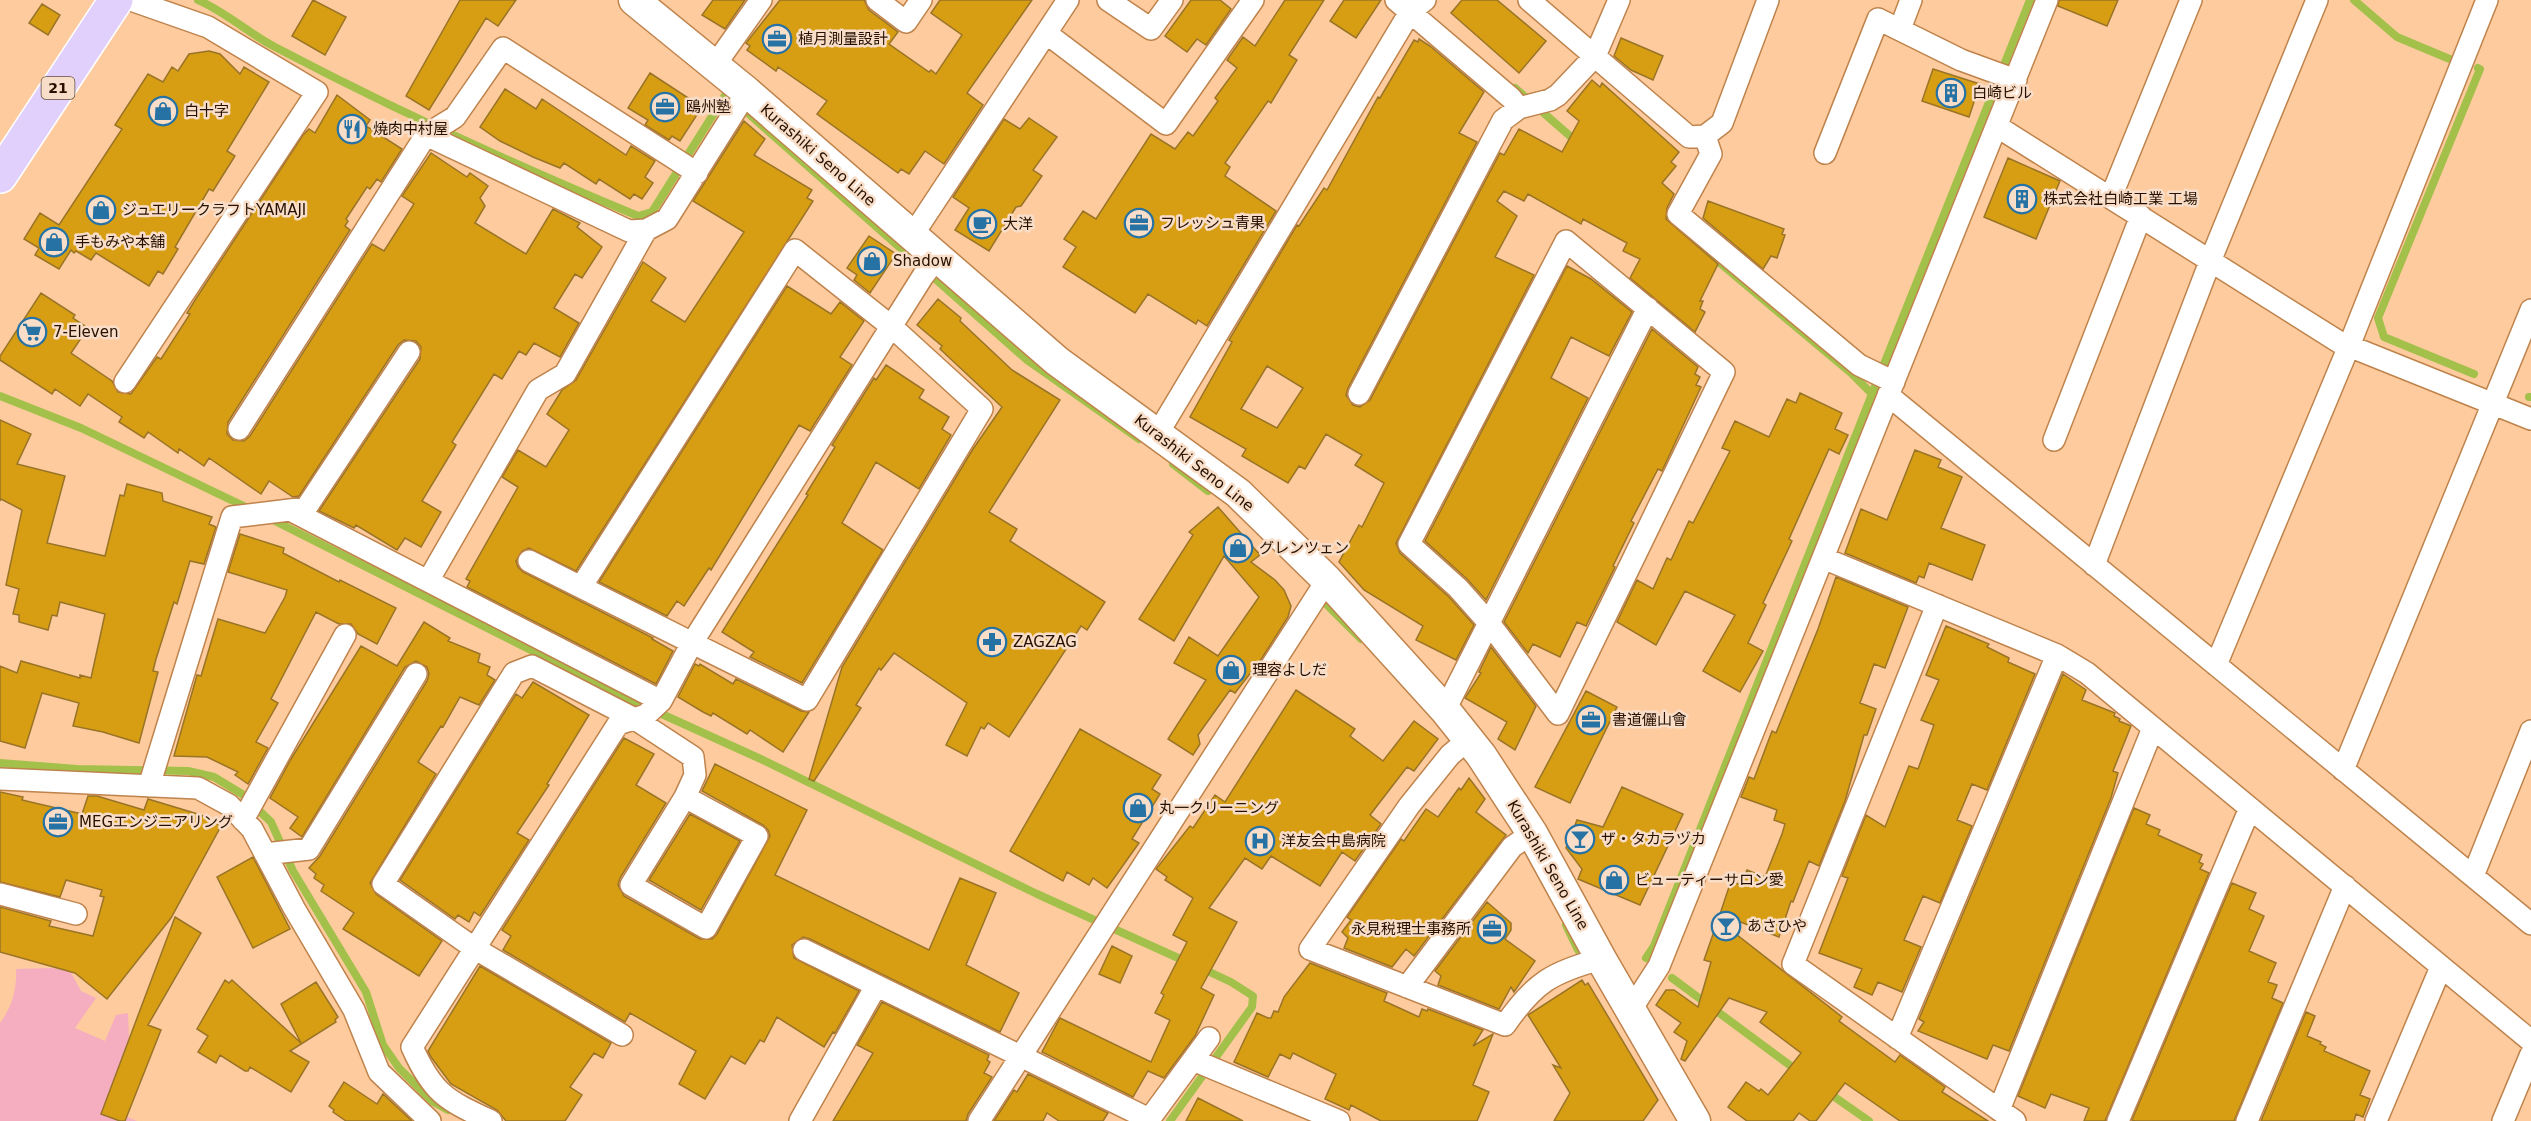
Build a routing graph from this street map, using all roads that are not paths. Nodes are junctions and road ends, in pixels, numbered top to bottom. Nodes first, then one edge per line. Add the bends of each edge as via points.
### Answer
1 (116, 0) edge
2 (132, 0) edge
3 (634, 0) edge
4 (761, 0) edge
5 (877, 0) edge
6 (921, 0) edge
7 (1068, 0) edge
8 (1108, 0) edge
9 (1172, 0) edge
10 (1253, 0) edge
11 (1529, 0) edge
12 (1618, 0) edge
13 (1768, 0) edge
14 (1911, 0) edge
15 (2048, 0) edge
16 (2191, 0) edge
17 (2317, 0) edge
18 (2487, 0) edge
19 (1413, 5) edge
20 (1900, 29) junction
21 (1046, 33) junction
22 (1595, 56) junction
23 (715, 66) junction
24 (2004, 75) junction
25 (742, 101) junction
26 (1527, 106) junction
27 (1998, 127) junction
28 (434, 130) junction
29 (1705, 136) junction
30 (1825, 153) dead end
31 (688, 167) junction
32 (0, 176) edge
33 (2111, 197) junction
34 (2141, 216) junction
35 (646, 230) junction
36 (912, 236) junction
37 (2211, 259) junction
38 (931, 266) junction
39 (1648, 308) junction
40 (2531, 310) edge
41 (892, 327) junction
42 (2349, 346) junction
43 (409, 352) dead end
44 (125, 382) dead end
45 (1885, 382) junction
46 (1359, 394) dead end
47 (2493, 404) junction
48 (2531, 420) edge
49 (239, 429) dead end
50 (1158, 433) junction
51 (2054, 440) dead end
52 (285, 511) junction
53 (1823, 558) junction
54 (529, 561) dead end
55 (2094, 565) junction
56 (1327, 580) junction
57 (428, 581) junction
58 (580, 587) junction
59 (1937, 605) junction
60 (1489, 623) junction
61 (345, 635) dead end
62 (692, 643) junction
63 (2057, 655) junction
64 (2216, 665) junction
65 (416, 674) dead end
66 (650, 710) junction
67 (1445, 710) junction
68 (2154, 728) junction
69 (2531, 731) edge
70 (1461, 746) junction
71 (2343, 770) junction
72 (151, 775) junction
73 (0, 779) edge
74 (685, 797) junction
75 (2250, 808) junction
76 (249, 809) junction
77 (1523, 839) junction
78 (278, 852) junction
79 (2473, 876) junction
80 (2345, 886) junction
81 (0, 894) edge
82 (76, 914) dead end
83 (2531, 924) edge
84 (474, 948) junction
85 (804, 950) dead end
86 (1601, 959) junction
87 (2442, 967) junction
88 (876, 986) junction
89 (1407, 987) junction
90 (1630, 1011) junction
91 (622, 1035) dead end
92 (1209, 1038) dead end
93 (1897, 1038) junction
94 (2531, 1041) edge
95 (2531, 1054) edge
96 (1022, 1057) junction
97 (1203, 1064) junction
98 (2007, 1115) edge
99 (1149, 1120) edge
100 (430, 1121) edge
101 (491, 1121) edge
102 (800, 1121) edge
103 (979, 1121) edge
104 (1339, 1121) edge
105 (1695, 1121) edge
106 (2118, 1121) edge
107 (2247, 1121) edge
108 (2376, 1121) edge
109 (2503, 1121) edge

1 - 32 main road, 21
2 - 44 street via 208,27 317,92
3 - 23 main road, Kurashiki Seno Line
4 - 23 street
5 - 6 street via 906,22
7 - 21 street
8 - 9 street via 1150,29
10 - 21 street via 1166,124
11 - 22 street
12 - 22 street
13 - 29 street via 1722,123
14 - 20 street
15 - 24 street
16 - 33 street
17 - 37 street
18 - 42 street
19 - 26 street via 1511,98
19 - 50 street
20 - 24 street via 1961,60
20 - 30 street via 1878,20
21 - 36 street
22 - 26 street via 1558,95
22 - 29 street via 1689,136
23 - 25 main road, Kurashiki Seno Line
24 - 27 street
25 - 31 street
25 - 36 main road, Kurashiki Seno Line
26 - 46 street via 1503,120
27 - 33 street
27 - 45 street
28 - 31 street via 455,117 503,48
28 - 35 street via 629,231
28 - 49 street
29 - 45 street via 1711,154 1678,214 1859,365
31 - 35 street via 667,219
33 - 34 street
34 - 37 street
34 - 51 street
35 - 57 street via 565,374 538,390
36 - 38 main road, Kurashiki Seno Line
37 - 42 street
37 - 55 street
38 - 41 street
38 - 50 main road, Kurashiki Seno Line
39 - 60 street
39 - 60 street via 1566,241 1408,544 1458,588
39 - 60 street via 1724,372 1558,714
40 - 47 street
41 - 58 street via 795,250
41 - 62 street
41 - 62 street via 982,409 807,700
42 - 47 street
42 - 64 street
43 - 52 street via 306,508
45 - 53 street
45 - 55 street
47 - 48 street
47 - 71 street
50 - 56 main road, Kurashiki Seno Line via 1239,493
52 - 57 street
52 - 72 street via 232,517
53 - 59 street
53 - 90 street via 1659,966
54 - 58 street
55 - 64 street
56 - 67 main road, Kurashiki Seno Line
56 - 96 street
57 - 66 street
58 - 62 street
59 - 63 street
59 - 93 street via 1792,964
60 - 67 street
61 - 76 street
62 - 66 street
63 - 68 street via 2087,672
63 - 93 street
64 - 71 street
65 - 78 street via 309,849
66 - 74 street via 693,757 695,775
66 - 84 street via 618,724
66 - 84 street via 532,666 514,673 383,884
67 - 70 main road, Kurashiki Seno Line
68 - 75 street
68 - 98 street
69 - 79 street
70 - 77 main road, Kurashiki Seno Line
70 - 89 street via 1409,806 1310,949
71 - 79 street
72 - 73 street
72 - 76 street via 198,788 229,805
74 - 74 street via 631,885 706,928 757,836
75 - 80 street
75 - 106 street
76 - 78 street via 252,829
77 - 86 main road, Kurashiki Seno Line
77 - 89 street
78 - 100 street via 294,908 354,1010 379,1072
79 - 83 street
80 - 87 street
80 - 107 street
81 - 82 street
84 - 91 street
84 - 101 street via 412,1047 424,1074 438,1091 450,1102
85 - 88 street
86 - 89 street via 1545,980 1523,999 1505,1025
86 - 90 main road, Kurashiki Seno Line
87 - 94 street
87 - 108 street
88 - 96 street
88 - 102 street
90 - 105 main road, Kurashiki Seno Line
92 - 97 street
93 - 98 street
95 - 109 street
96 - 99 street
96 - 103 street
97 - 99 street
97 - 104 street

